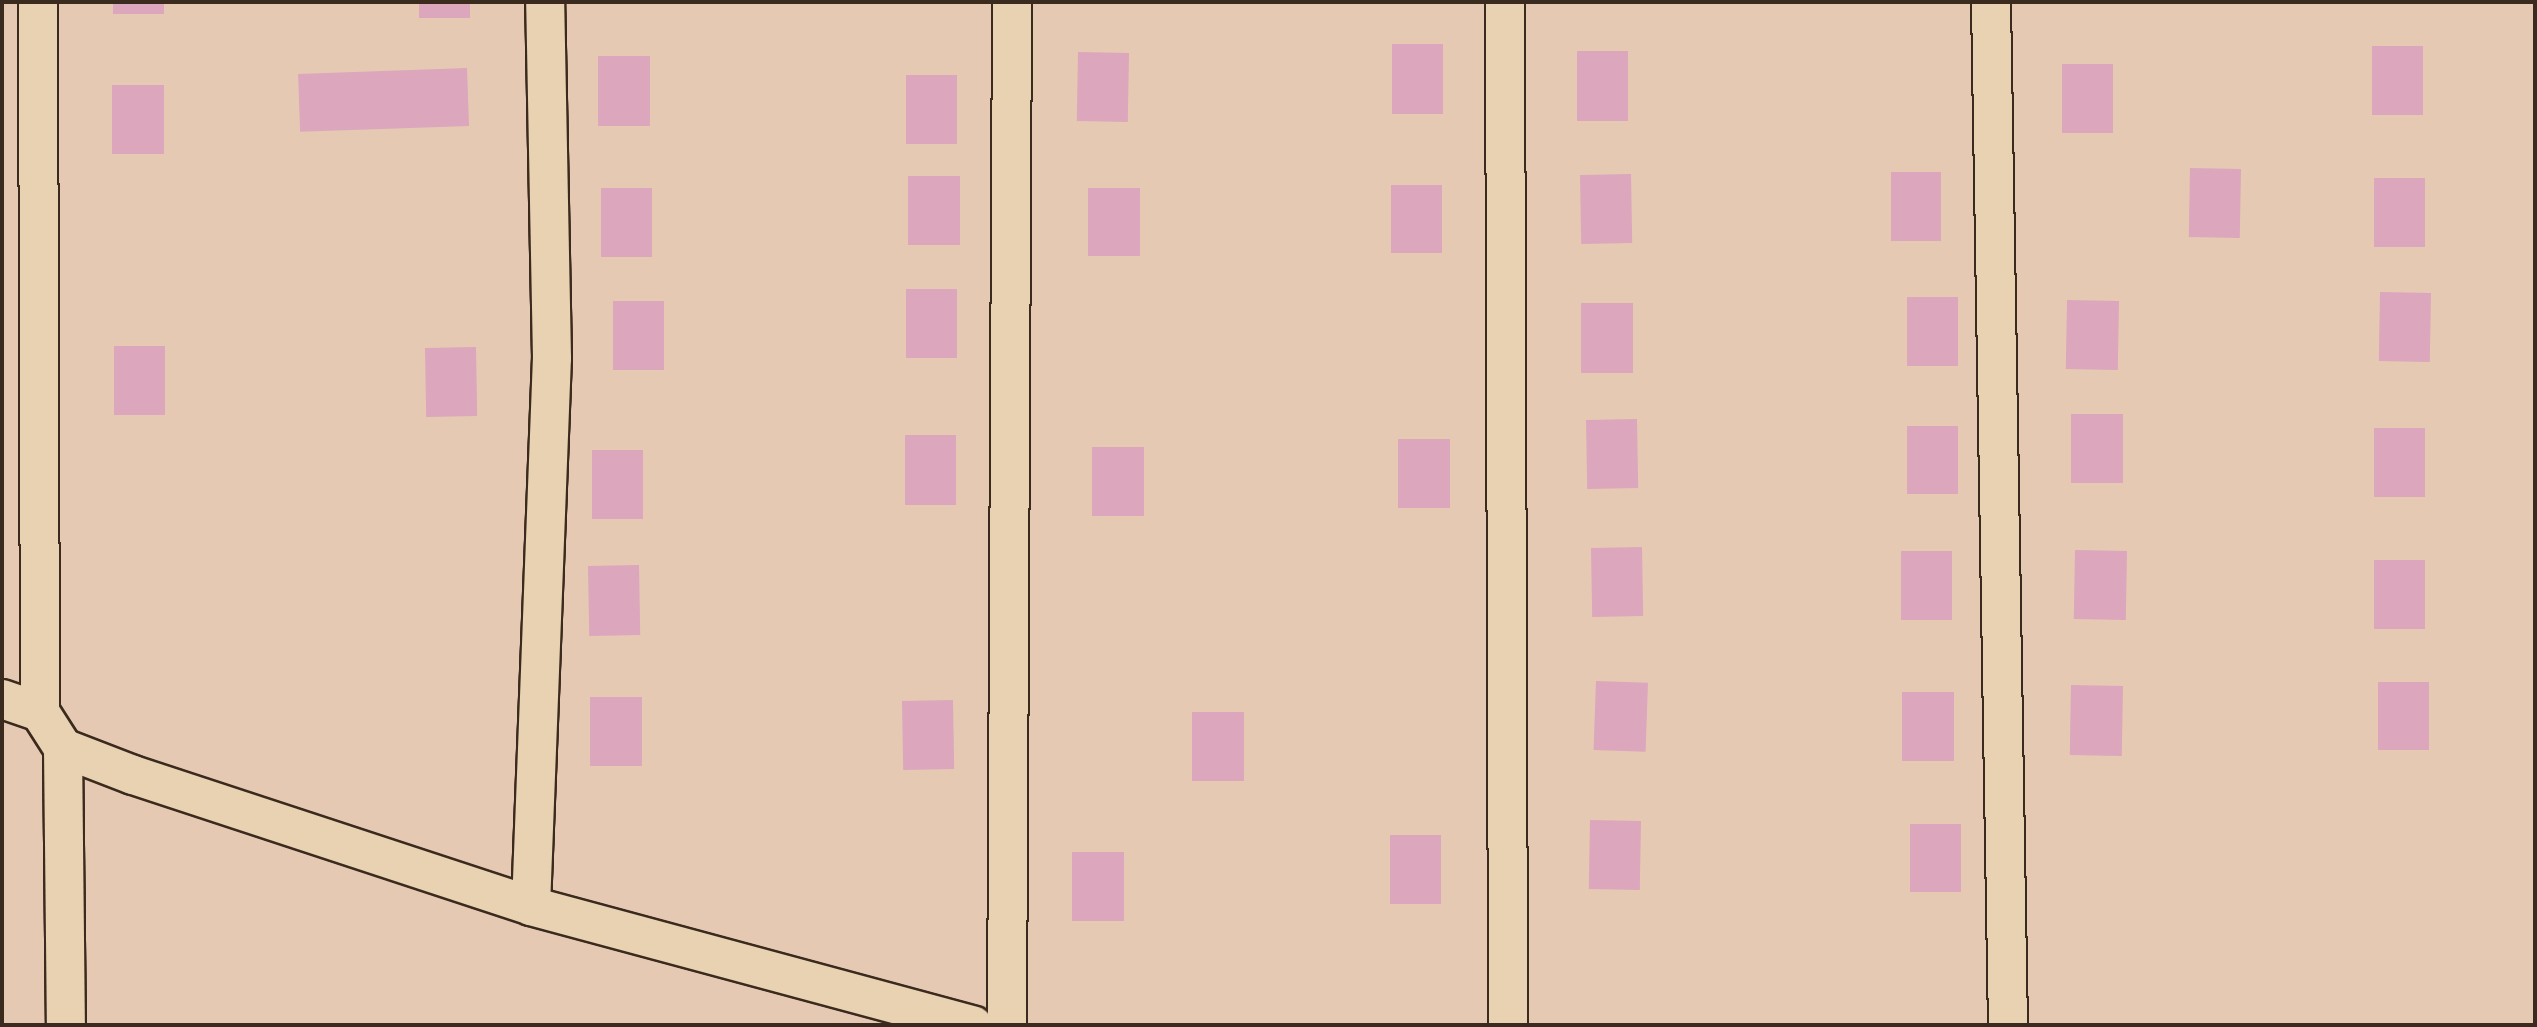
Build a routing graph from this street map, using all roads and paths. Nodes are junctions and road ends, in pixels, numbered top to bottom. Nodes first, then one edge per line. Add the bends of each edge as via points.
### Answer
1 (38, 2) edge
2 (545, 2) edge
3 (1012, 2) edge
4 (1504, 2) edge
5 (1991, 2) edge
6 (2, 699) edge
7 (40, 712) junction
8 (63, 748) junction
9 (531, 906) junction
10 (66, 1025) edge
11 (974, 1025) edge
12 (1007, 1025) edge
13 (1508, 1025) edge
14 (2008, 1025) edge

1 - 7 street
2 - 9 street via 551,358
3 - 12 street
4 - 13 street
5 - 14 street
6 - 7 street
7 - 8 street
8 - 9 street
8 - 10 street
9 - 11 street

